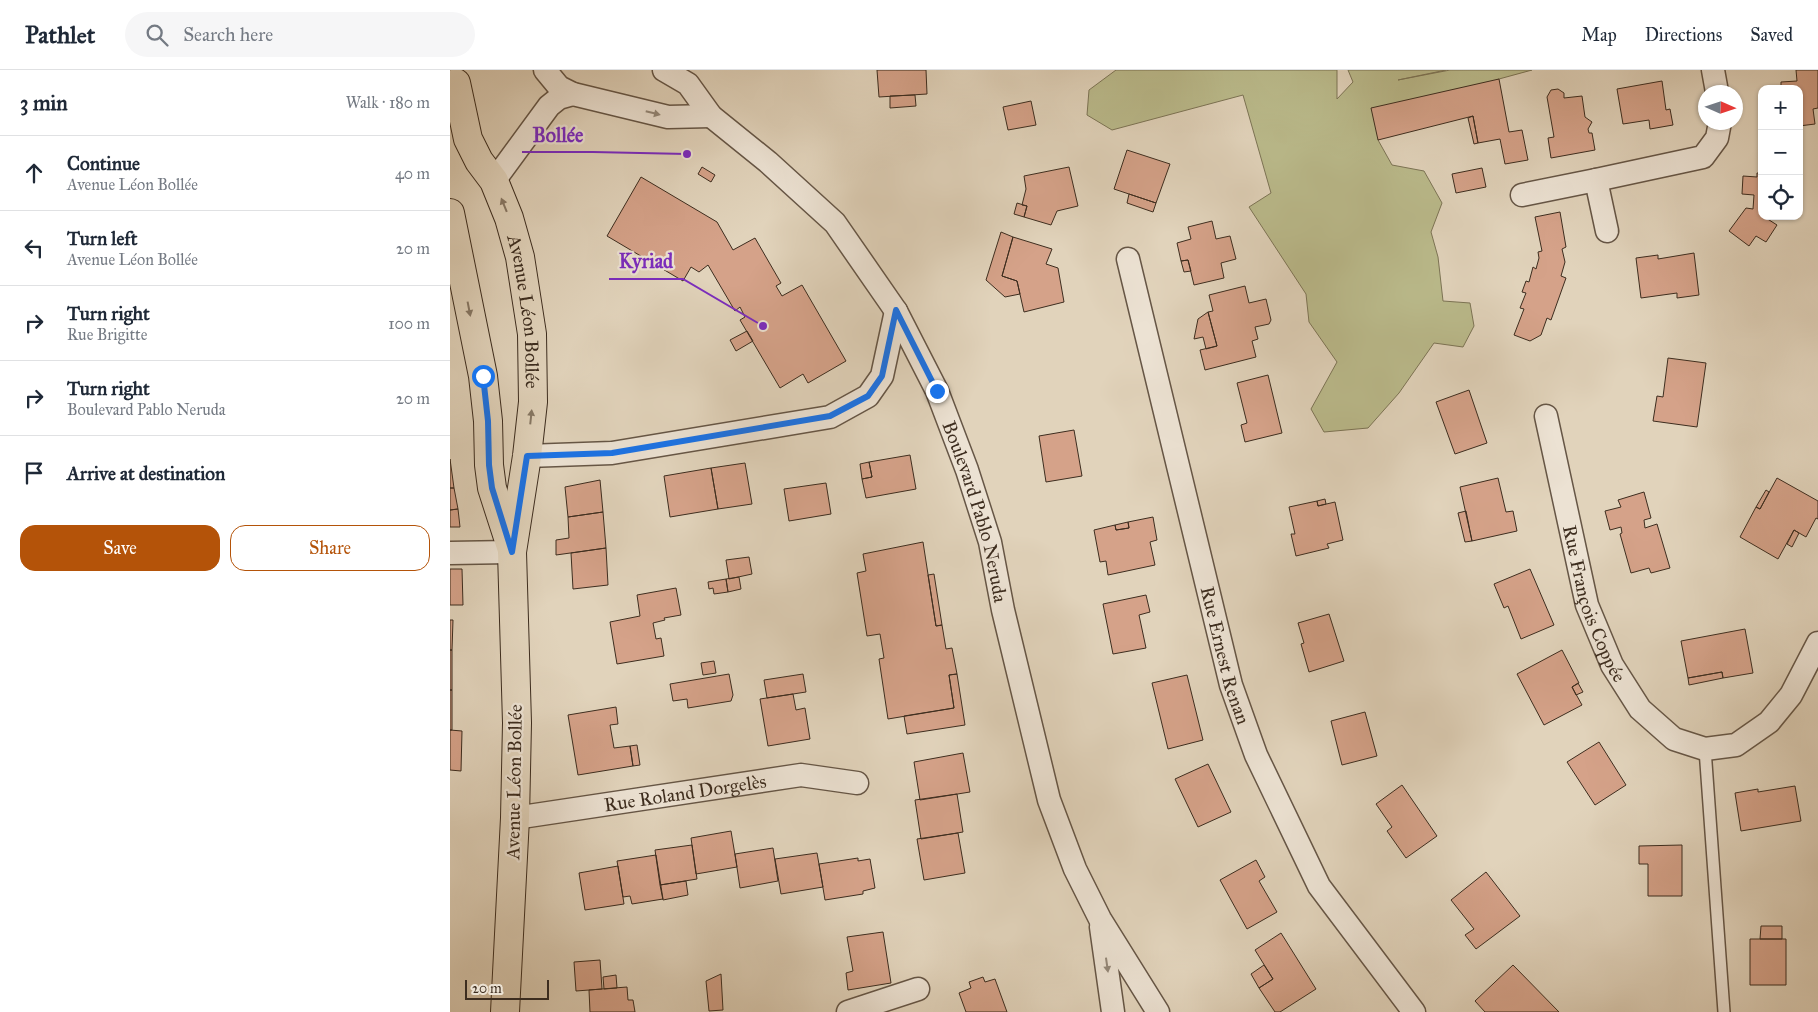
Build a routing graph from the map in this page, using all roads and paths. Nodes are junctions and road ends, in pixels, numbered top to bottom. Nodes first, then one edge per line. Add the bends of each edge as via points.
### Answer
1 (546, 70) edge
2 (664, 70) edge
3 (1713, 70) edge
4 (459, 80) edge
5 (1716, 85) edge
6 (573, 94) junction
7 (711, 116) junction
8 (1718, 130) edge
9 (1596, 180) junction
10 (494, 181) junction
11 (1522, 195) dead end
12 (450, 213) edge
13 (1607, 230) dead end
14 (453, 245) edge
15 (1128, 259) dead end
16 (896, 310) junction
17 (1546, 416) dead end
18 (527, 456) junction
19 (450, 552) edge
20 (512, 552) junction
21 (1818, 643) edge
22 (1705, 749) junction
23 (857, 783) dead end
24 (515, 818) junction
25 (1100, 919) junction
26 (918, 989) dead end
27 (505, 1012) edge
28 (848, 1012) edge
29 (1113, 1012) edge
30 (1158, 1012) edge
31 (1414, 1012) edge
32 (1724, 1012) edge

1 - 6 street via 559,87
2 - 7 street, Boulevard Pablo Neruda via 688,84
3 - 5 street
4 - 10 main road, Avenue Léon Bollée via 468,140
6 -> 7 street via 668,117
6 - 10 street via 559,98 549,106
7 - 16 street, Boulevard Pablo Neruda via 835,223
8 - 9 street via 1717,138 1703,156
9 - 11 street
9 - 13 street
18 -> 10 main road, Avenue Léon Bollée via 533,402 532,334 520,257
12 - 14 main road, Avenue Léon Bollée
14 -> 20 main road, Avenue Léon Bollée via 483,376 492,488
15 - 31 street, Rue Ernest Renan via 1231,685 1256,755 1319,886
16 - 18 street via 882,376 868,396 830,416 612,453
16 - 25 street, Boulevard Pablo Neruda via 937,391 967,470 990,542 1048,800 1075,869
17 - 22 street, Rue François Coppée via 1587,604 1612,666 1640,709 1674,739
18 - 20 main road, Avenue Léon Bollée
19 - 20 street
20 - 24 main road, Avenue Léon Bollée via 517,723
21 - 22 street, Rue François Coppée via 1791,695 1769,722 1736,745
22 - 32 lane
23 - 24 street, Rue Roland Dorgelès via 801,775
24 - 27 main road, Avenue Léon Bollée
25 -> 29 street
25 - 30 street
26 - 28 street

